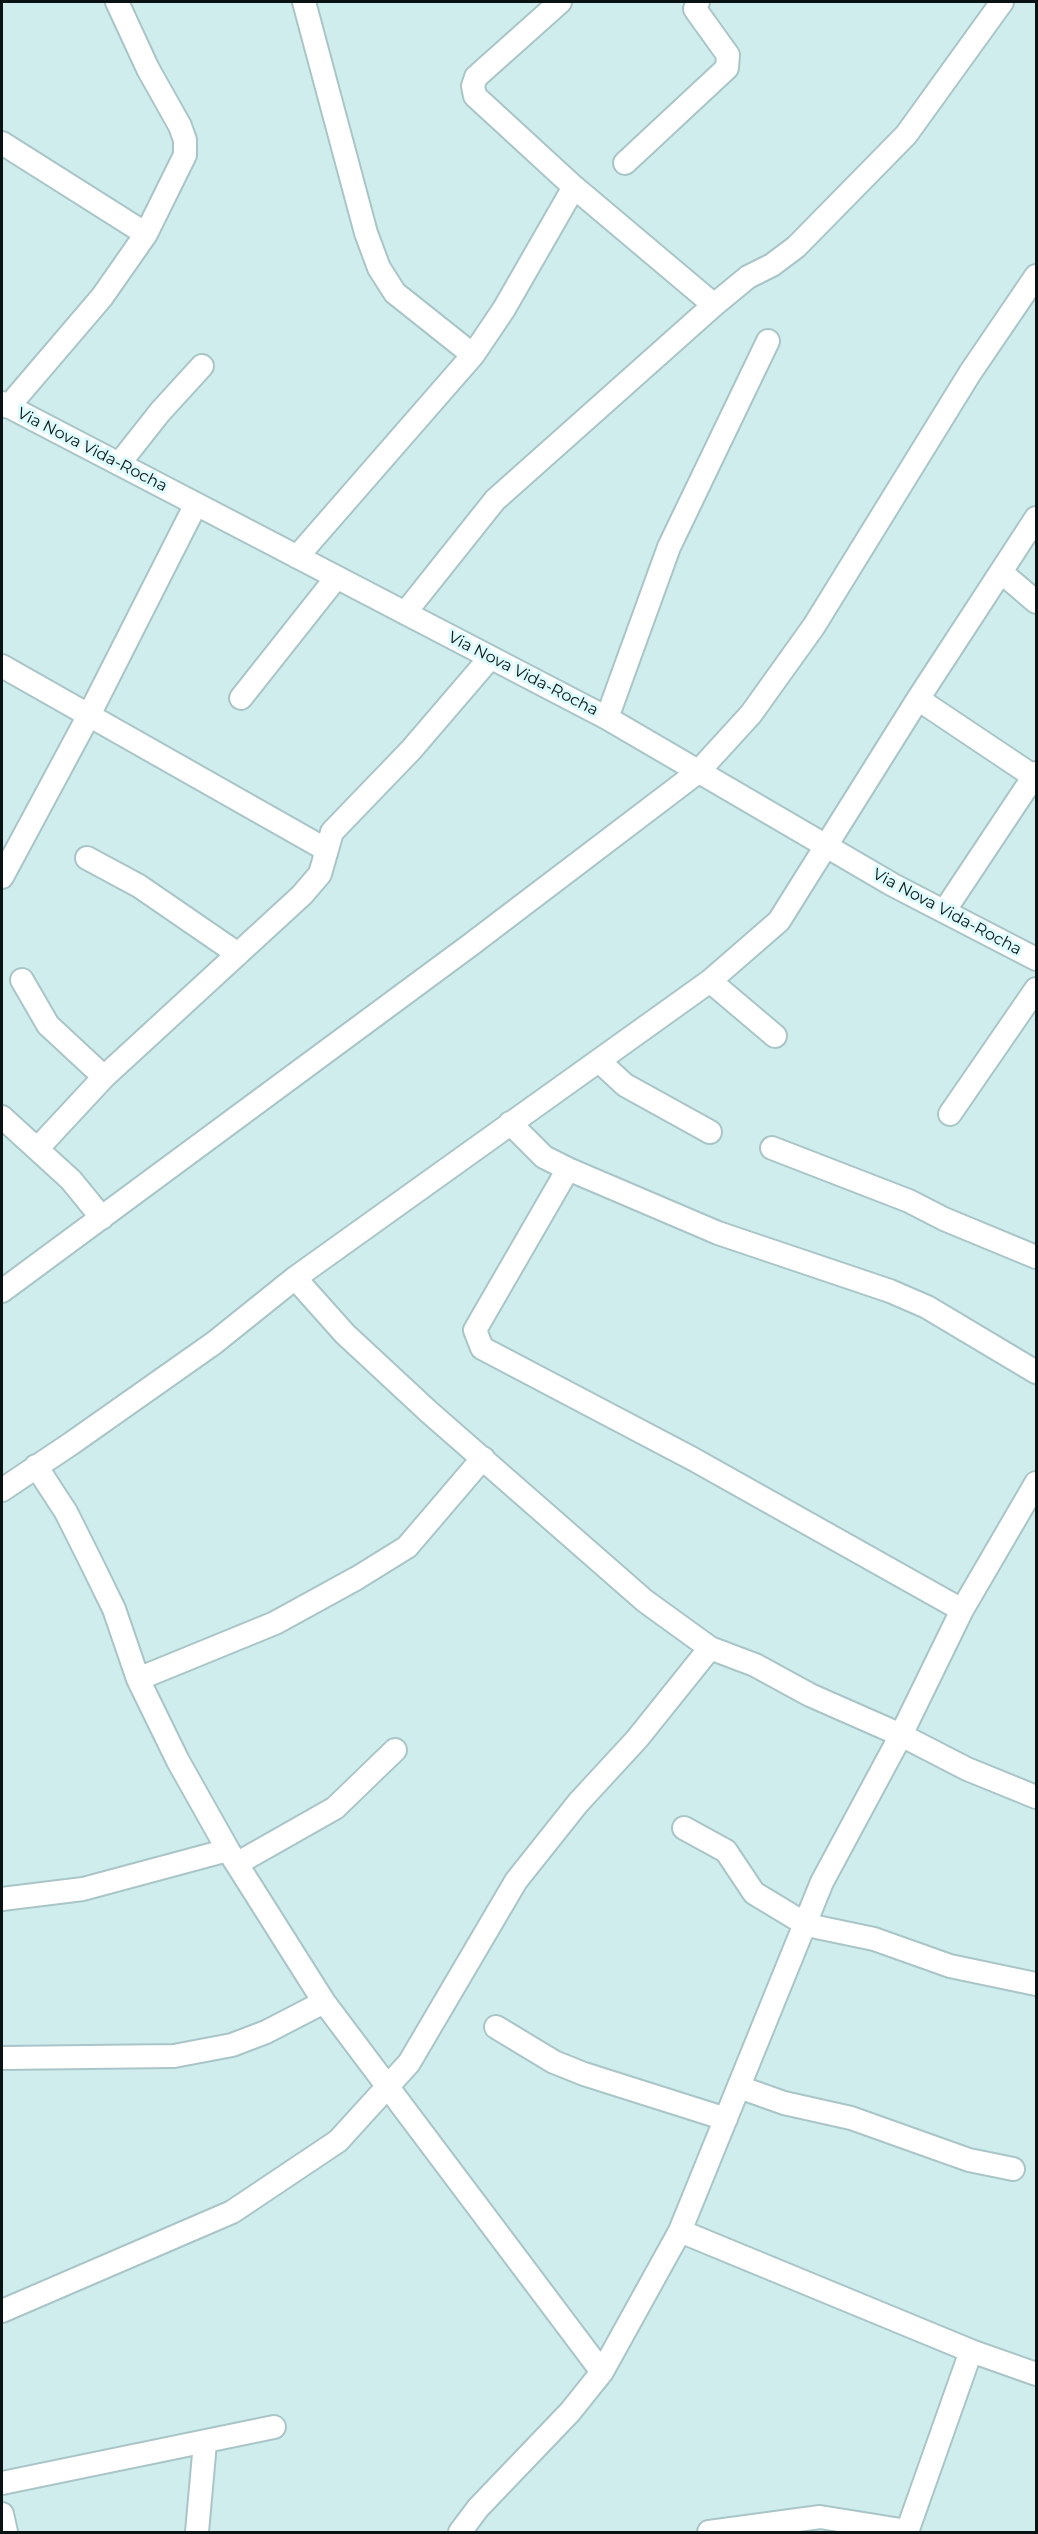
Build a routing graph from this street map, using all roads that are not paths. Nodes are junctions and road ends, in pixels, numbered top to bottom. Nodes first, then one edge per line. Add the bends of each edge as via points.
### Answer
1 (117, 2) edge
2 (304, 2) edge
3 (560, 2) edge
4 (698, 2) edge
5 (1002, 2) edge
6 (2, 144) edge
7 (625, 163) dead end
8 (574, 187) junction
9 (146, 234) junction
10 (1036, 276) edge
11 (714, 305) junction
12 (768, 341) dead end
13 (473, 355) junction
14 (202, 366) dead end
15 (5, 405) edge
16 (119, 464) junction
17 (196, 504) junction
18 (1036, 518) edge
19 (297, 557) junction
20 (1001, 572) junction
21 (336, 578) junction
22 (1036, 602) edge
23 (405, 613) junction
24 (489, 659) junction
25 (2, 666) edge
26 (241, 698) dead end
27 (918, 699) junction
28 (89, 716) junction
29 (607, 718) junction
30 (698, 772) junction
31 (1036, 776) edge
32 (827, 847) junction
33 (325, 849) junction
34 (87, 858) dead end
35 (2, 877) edge
36 (945, 910) junction
37 (238, 954) junction
38 (1036, 959) edge
39 (22, 980) dead end
40 (711, 981) junction
41 (1036, 989) edge
42 (775, 1036) dead end
43 (599, 1061) junction
44 (104, 1077) junction
45 (950, 1114) dead end
46 (2, 1117) edge
47 (510, 1123) junction
48 (710, 1132) dead end
49 (38, 1148) junction
50 (772, 1148) dead end
51 (568, 1169) junction
52 (102, 1218) junction
53 (1036, 1257) edge
54 (295, 1278) junction
55 (2, 1291) edge
56 (1036, 1372) edge
57 (483, 1458) junction
58 (36, 1466) junction
59 (1036, 1483) edge
60 (2, 1490) edge
61 (962, 1610) junction
62 (710, 1648) junction
63 (138, 1679) junction
64 (901, 1735) junction
65 (395, 1750) dead end
66 (1036, 1797) edge
67 (684, 1828) dead end
68 (233, 1857) junction
69 (2, 1899) edge
70 (807, 1925) junction
71 (1036, 1984) edge
72 (324, 2002) junction
73 (496, 2027) dead end
74 (2, 2058) edge
75 (739, 2087) junction
76 (386, 2088) junction
77 (726, 2119) junction
78 (1012, 2169) dead end
79 (680, 2231) junction
80 (2, 2311) edge
81 (971, 2351) junction
82 (602, 2372) junction
83 (1036, 2374) edge
84 (274, 2427) dead end
85 (205, 2443) junction
86 (2, 2483) edge
87 (2, 2514) edge
88 (6, 2532) edge
89 (197, 2532) edge
90 (460, 2532) edge
91 (709, 2532) edge
92 (907, 2532) edge

1 - 9 street via 185,140 185,155
2 - 13 street via 366,233 379,268 395,293
3 - 8 street via 476,77 473,86 475,96 484,106
4 - 7 street via 694,9 728,55 727,68
5 - 11 street via 906,135 796,247 748,277
6 - 9 street
8 - 11 street
8 - 13 street
9 - 15 street via 102,297
10 - 30 street via 970,373 814,626 751,714
11 - 23 street via 495,500
12 - 29 street via 669,547
13 - 19 street
14 - 16 street
15 - 16 street, Via Nova Vida-Rocha
16 - 17 street, Via Nova Vida-Rocha
17 - 19 street, Via Nova Vida-Rocha
17 - 28 street
18 - 20 street
19 - 21 street, Via Nova Vida-Rocha
20 - 22 street
20 - 27 street
21 - 23 street, Via Nova Vida-Rocha
21 - 26 street
23 - 24 street, Via Nova Vida-Rocha
24 - 29 street, Via Nova Vida-Rocha
24 - 33 street via 411,750 343,819
25 - 28 street
27 - 31 street
27 - 32 street
28 - 33 street
28 - 35 street
29 - 30 street, Via Nova Vida-Rocha
30 - 32 street, Via Nova Vida-Rocha
30 - 52 street
31 - 36 street
32 - 36 street, Via Nova Vida-Rocha
32 - 40 street via 779,921
33 - 37 street via 320,874
34 - 37 street via 139,886
36 - 38 street, Via Nova Vida-Rocha
37 - 44 street
39 - 44 street via 48,1025
40 - 42 street
40 - 43 street
41 - 45 street
43 - 47 street
43 - 48 street via 625,1085
44 - 49 street
46 - 49 street
47 - 51 street via 544,1157
47 - 54 street
49 - 52 street via 72,1180
50 - 53 street via 909,1201
51 - 56 street via 718,1233 900,1295
51 - 61 street via 475,1330 482,1348 693,1459
52 - 55 street
54 - 57 street via 345,1334
54 - 58 street via 214,1343
57 - 62 street via 645,1601
57 - 63 street via 407,1546 275,1623
58 - 60 street
58 - 63 street via 93,1564 114,1609
59 - 61 street
61 - 64 street
62 - 64 street via 755,1665 810,1695
62 - 76 street via 516,1881 409,2063
63 - 68 street via 178,1761
64 - 66 street via 967,1769
64 - 70 street via 822,1882
65 - 68 street via 335,1808
67 - 70 street via 726,1851 754,1893
68 - 69 street via 83,1889
68 - 72 street
70 - 71 street via 874,1939 950,1966
70 - 75 street
72 - 74 street via 232,2045 174,2056
72 - 76 street
73 - 77 street via 554,2062 584,2074
75 - 77 street
75 - 78 street via 784,2103 851,2118 969,2160
76 - 80 street via 338,2141 232,2212
76 - 82 street
77 - 79 street
79 - 81 street
79 - 82 street
81 - 83 street
81 - 92 street
82 - 90 street
84 - 85 street
85 - 86 street
85 - 89 street
87 - 88 street
91 - 92 street via 820,2517

